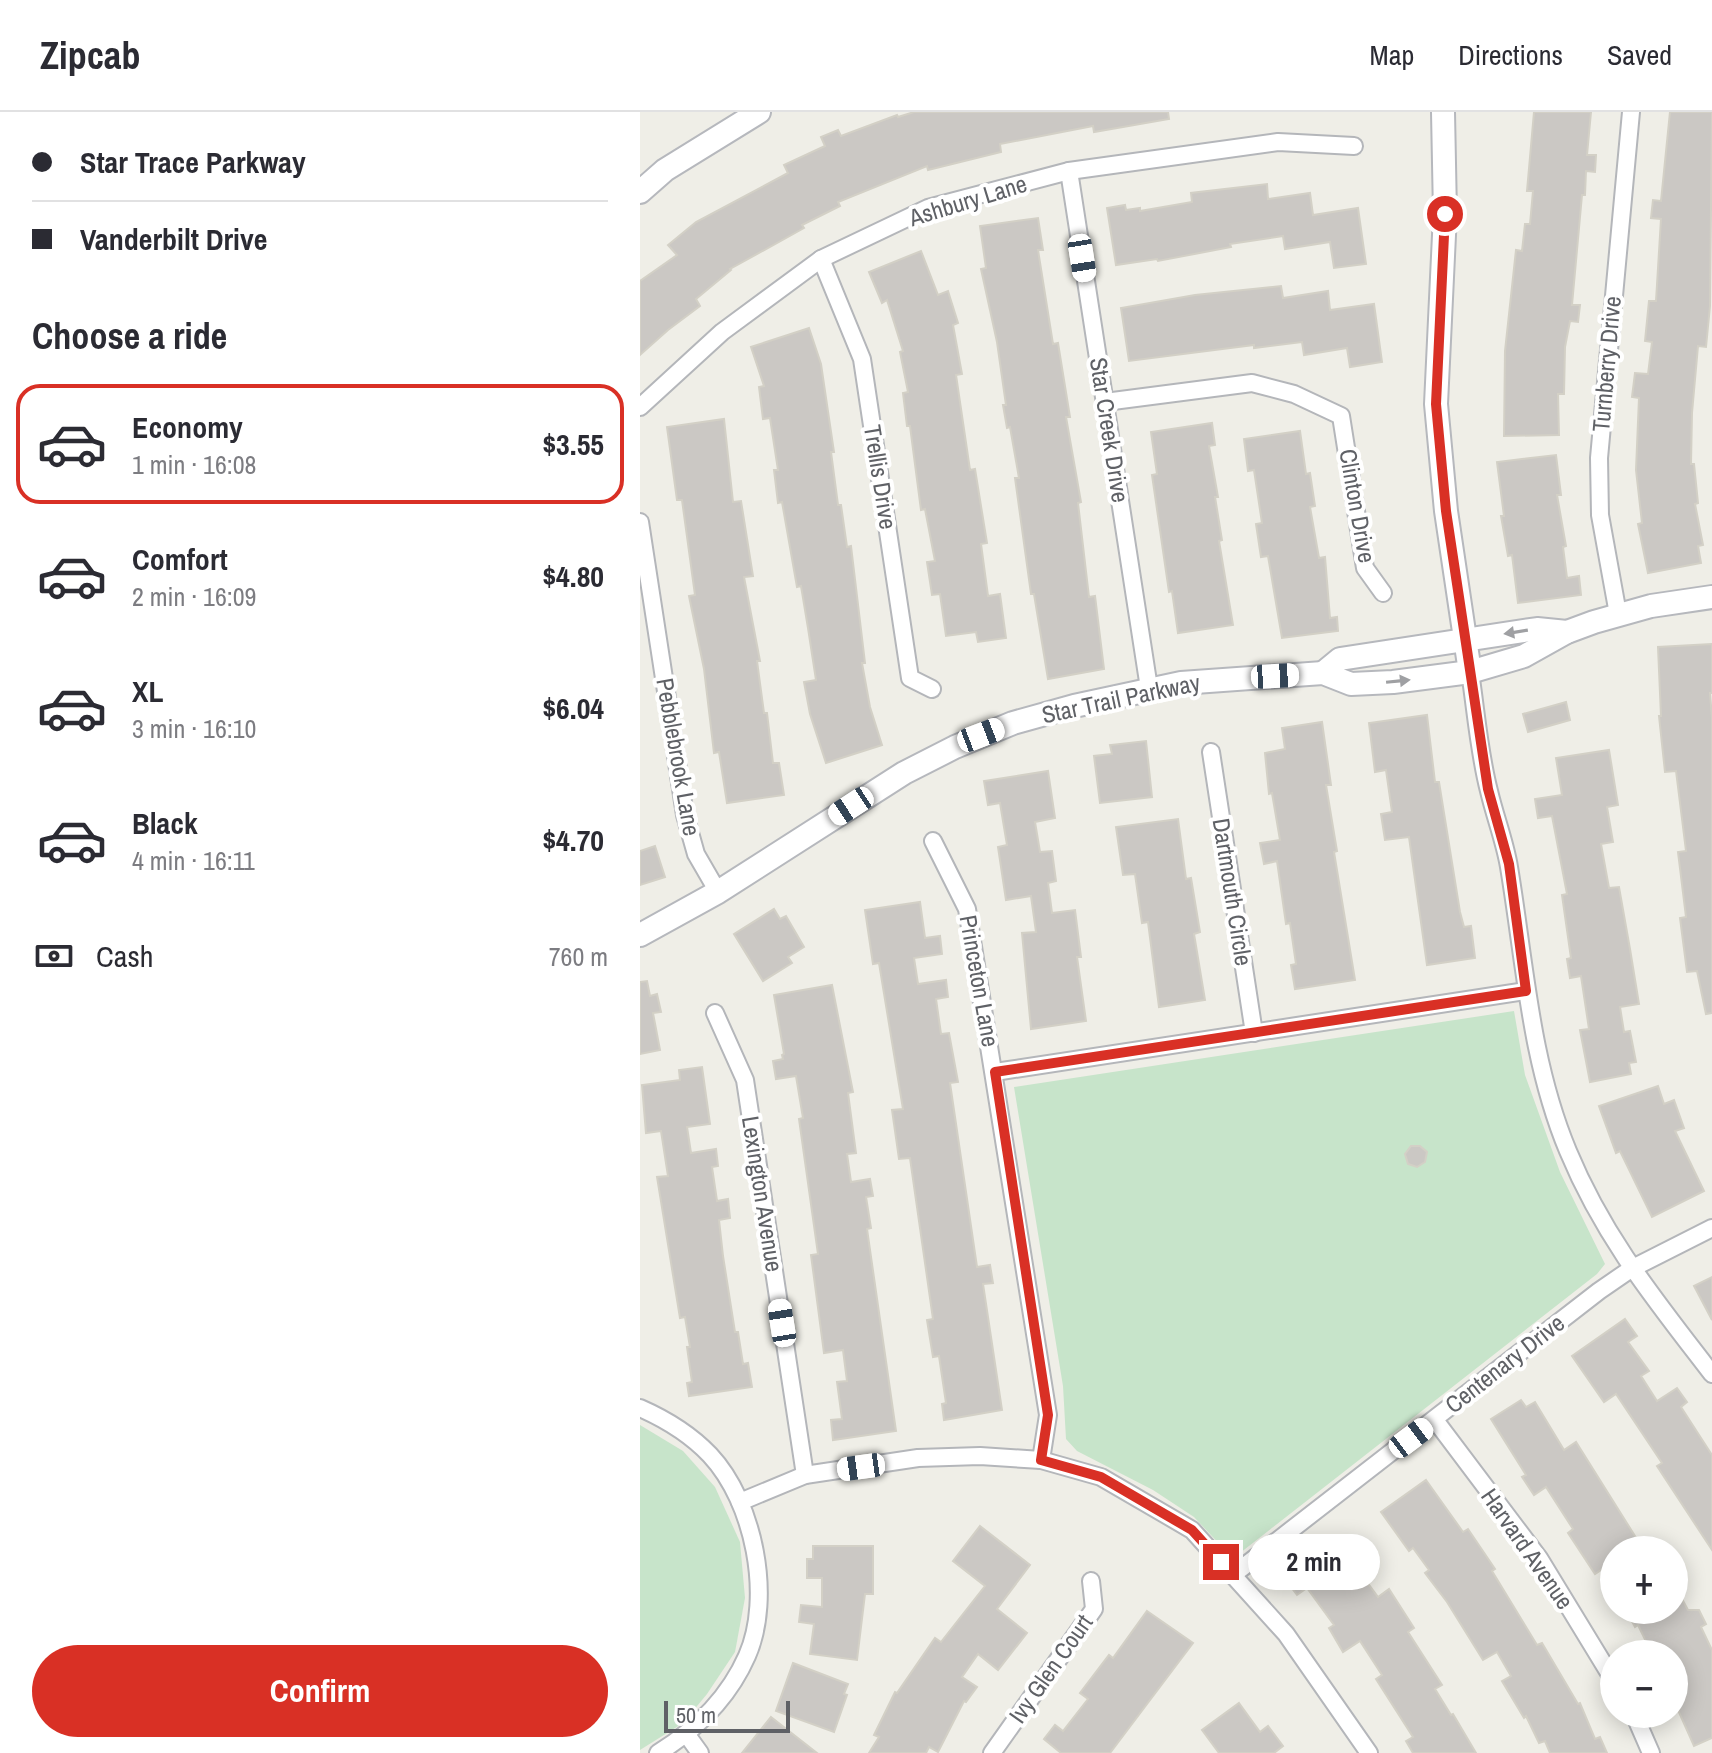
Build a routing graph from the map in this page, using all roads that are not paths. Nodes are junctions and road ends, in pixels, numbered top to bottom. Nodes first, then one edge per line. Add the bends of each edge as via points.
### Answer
1 (759, 112) edge
2 (1443, 112) edge
3 (1631, 112) edge
4 (1354, 146) dead end
5 (1069, 171) junction
6 (640, 192) edge
7 (821, 259) junction
8 (1105, 402) junction
9 (640, 407) edge
10 (640, 522) edge
11 (1383, 593) dead end
12 (1712, 597) edge
13 (1618, 614) junction
14 (1567, 632) junction
15 (1465, 640) junction
16 (1470, 672) junction
17 (1323, 673) junction
18 (1149, 688) junction
19 (932, 689) dead end
20 (1211, 752) dead end
21 (933, 841) dead end
22 (718, 892) junction
23 (640, 935) edge
24 (1526, 991) junction
25 (715, 1013) dead end
26 (1254, 1033) junction
27 (995, 1072) junction
28 (1712, 1228) edge
29 (1631, 1269) junction
30 (1712, 1374) edge
31 (640, 1408) edge
32 (1435, 1420) junction
33 (1041, 1460) junction
34 (805, 1475) junction
35 (740, 1502) junction
36 (1233, 1575) junction
37 (1091, 1581) dead end
38 (1600, 1658) edge
39 (1640, 1728) edge
40 (687, 1735) junction
41 (658, 1753) edge
42 (700, 1753) edge
43 (992, 1753) edge
44 (1369, 1753) edge
45 (1651, 1753) edge

1 - 6 street via 665,170
2 - 15 street via 1445,214 1436,404
3 - 13 street, Turnberry Drive via 1599,458 1600,515
4 - 5 street, Ashbury Lane via 1278,142
5 - 7 street, Ashbury Lane via 928,208
5 - 8 street, Star Creek Drive
7 - 9 street, Ashbury Lane via 722,332
7 - 19 street, Trellis Drive via 862,359 910,678
8 - 11 street, Clinton Drive via 1252,383 1294,394 1341,416 1365,568
8 - 18 street, Star Creek Drive
10 - 22 street, Pebblebrook Lane via 685,815 696,854
12 - 13 street, Star Trail Parkway
13 - 14 street, Star Trail Parkway
14 -> 15 street, Star Trail Parkway via 1537,629
14 - 16 street, Star Trail Parkway via 1524,656
15 - 16 street
15 - 17 street, Star Trail Parkway via 1340,659
17 -> 16 street, Star Trail Parkway via 1351,684
16 - 24 street via 1488,789 1509,864
17 - 18 street, Star Trail Parkway
18 - 22 street, Star Trail Parkway via 1028,719 955,747 878,789
20 - 26 street, Dartmouth Circle
21 - 27 street, Princeton Lane via 967,909
22 - 23 street, Star Trail Parkway
24 - 26 street
24 - 29 street via 1541,1075 1568,1151
25 - 34 street, Lexington Avenue via 745,1080
26 - 27 street
27 - 33 street, Princeton Lane via 1048,1415
28 - 29 street, Centenary Drive
29 - 30 street
29 - 32 street, Centenary Drive
31 - 35 street via 674,1426 710,1455
32 - 36 street, Centenary Drive
32 - 38 street, Harvard Avenue via 1539,1558
33 - 34 street via 918,1458
33 - 36 street via 1101,1477 1192,1530
34 - 35 street
35 - 40 street via 756,1562 756,1622 737,1676
36 - 44 street via 1286,1634
37 - 43 street, Ivy Glen Court via 1094,1609
39 - 45 street
40 - 41 street
40 - 42 street

